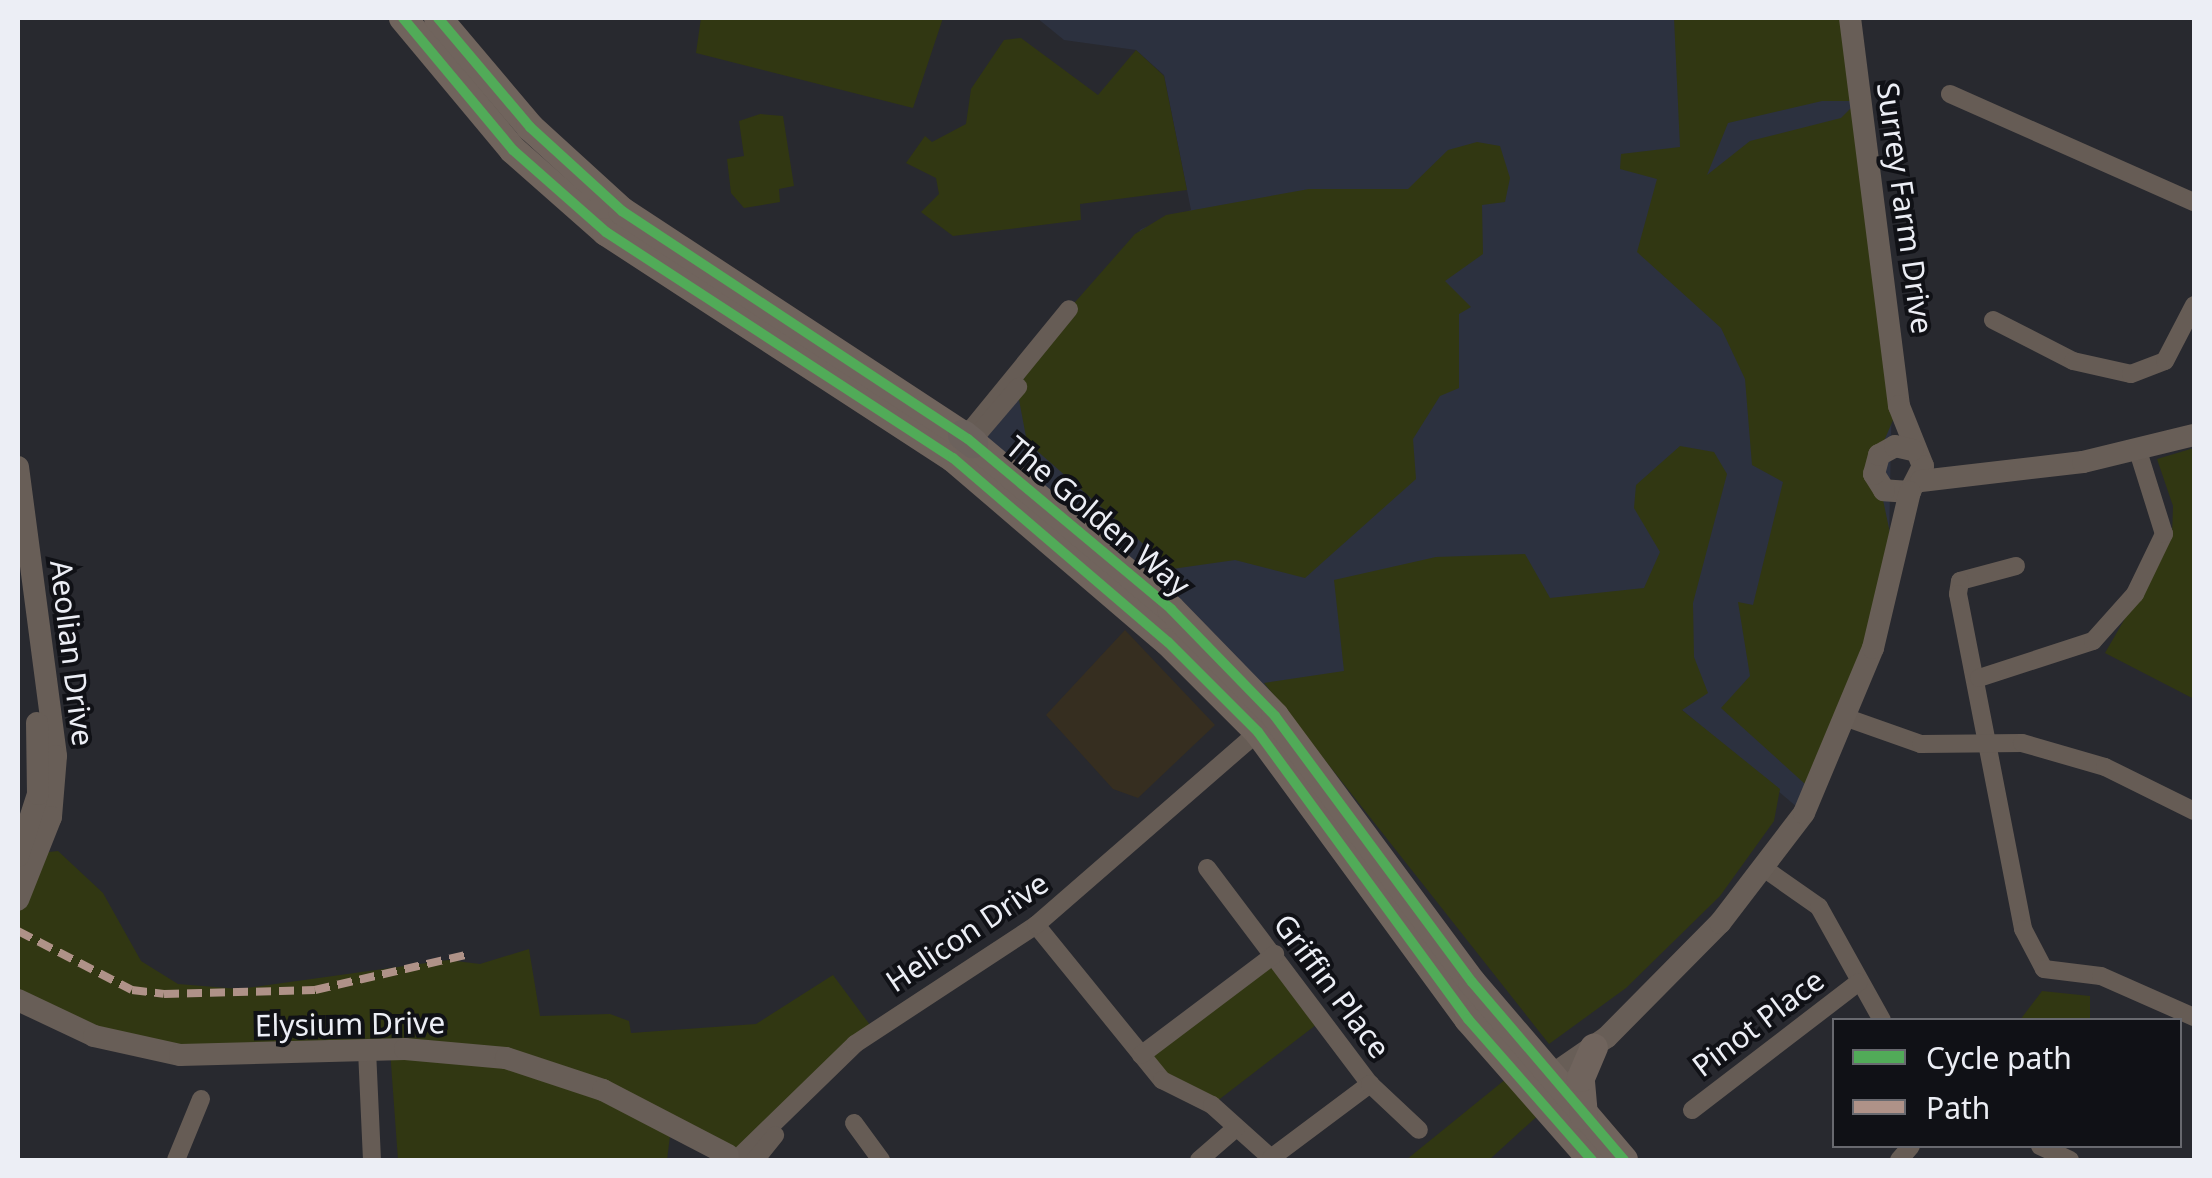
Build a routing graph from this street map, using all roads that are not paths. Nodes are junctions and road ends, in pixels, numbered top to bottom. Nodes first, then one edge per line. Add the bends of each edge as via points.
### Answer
1 (403, 18) edge
2 (438, 18) edge
3 (1850, 18) edge
4 (1950, 94) dead end
5 (530, 127) junction
6 (513, 150) junction
7 (2194, 202) edge
8 (2194, 304) edge
9 (1069, 308) dead end
10 (1993, 320) dead end
11 (828, 364) junction
12 (1899, 406) junction
13 (2194, 435) edge
14 (963, 445) junction
15 (1886, 449) junction
16 (2138, 451) junction
17 (18, 467) edge
18 (1910, 475) junction
19 (2016, 566) dead end
20 (18, 587) edge
21 (1979, 678) junction
22 (1850, 719) junction
23 (1267, 724) junction
24 (1990, 744) junction
25 (2194, 811) edge
26 (18, 856) edge
27 (1206, 868) dead end
28 (1765, 869) junction
29 (18, 900) edge
30 (1036, 925) junction
31 (1275, 954) junction
32 (1859, 982) junction
33 (1650, 989) junction
34 (20, 1000) edge
35 (2194, 1017) edge
36 (1881, 1018) edge
37 (1594, 1048) junction
38 (367, 1050) junction
39 (1141, 1056) junction
40 (1549, 1077) junction
41 (1519, 1082) junction
42 (1370, 1084) junction
43 (202, 1100) dead end
44 (1692, 1110) dead end
45 (1573, 1122) junction
46 (854, 1124) dead end
47 (671, 1127) junction
48 (1236, 1128) junction
49 (1419, 1130) dead end
50 (2044, 1148) edge
51 (1267, 1156) edge
52 (738, 1158) edge
53 (176, 1160) edge
54 (372, 1160) edge
55 (702, 1160) edge
56 (881, 1160) edge
57 (1198, 1160) edge
58 (1592, 1160) edge
59 (1624, 1160) edge
60 (2070, 1160) edge

1 - 6 main road, The Golden Way
2 - 5 main road
3 - 12 street, Surrey Farm Drive
4 - 7 street
5 - 6 main road
5 - 11 main road via 622,212
6 - 11 main road, The Golden Way via 646,265
8 - 10 street via 2166,361 2131,374 2074,361
9 - 14 street
11 - 14 main road, The Golden Way
12 - 15 street, Surrey Farm Drive
12 - 18 street, Surrey Farm Drive
13 - 16 street
14 - 23 main road, The Golden Way via 1159,598
15 - 18 street
15 - 18 street, Surrey Farm Drive via 1874,470
16 - 18 street
16 - 21 street via 2164,534 2135,594 2093,641
17 - 29 street, Aeolian Drive via 56,756 51,818
18 - 22 street, Surrey Farm Drive
19 - 21 street via 1960,581
20 - 26 street, Aeolian Drive via 40,748 38,794
21 - 24 street
22 - 24 street via 1921,744
22 - 28 street, Surrey Farm Drive
23 - 30 street, Helicon Drive
23 - 40 main road, The Golden Way
23 - 41 main road, The Golden Way
24 - 25 street via 2022,743 2105,767
24 - 35 street via 2023,929 2044,969 2101,976
27 - 31 street, Griffin Place
28 - 32 street via 1820,907
28 - 33 street, Surrey Farm Drive
30 - 39 street
30 - 52 street, Helicon Drive via 873,1029
31 - 39 street
31 - 42 street, Griffin Place
32 - 36 street
32 - 44 street, Pinot Place
33 - 37 street, Surrey Farm Drive
33 - 40 street, Surrey Farm Drive via 1598,1024
34 - 38 street, Elysium Drive via 94,1036 169,1053
37 - 40 street, Surrey Farm Drive
37 - 45 main road
38 - 47 street, Elysium Drive via 524,1062
38 - 54 street
39 - 48 street via 1162,1080
40 - 41 main road
40 - 45 main road
41 - 45 main road, The Golden Way
42 - 49 street, Griffin Place
42 - 51 street
43 - 53 street
45 - 58 main road, The Golden Way
45 - 59 main road, The Golden Way
46 - 56 street
47 - 52 street, Elysium Drive
47 - 55 street, Elysium Drive
48 - 51 street
48 - 57 street
50 - 60 street

